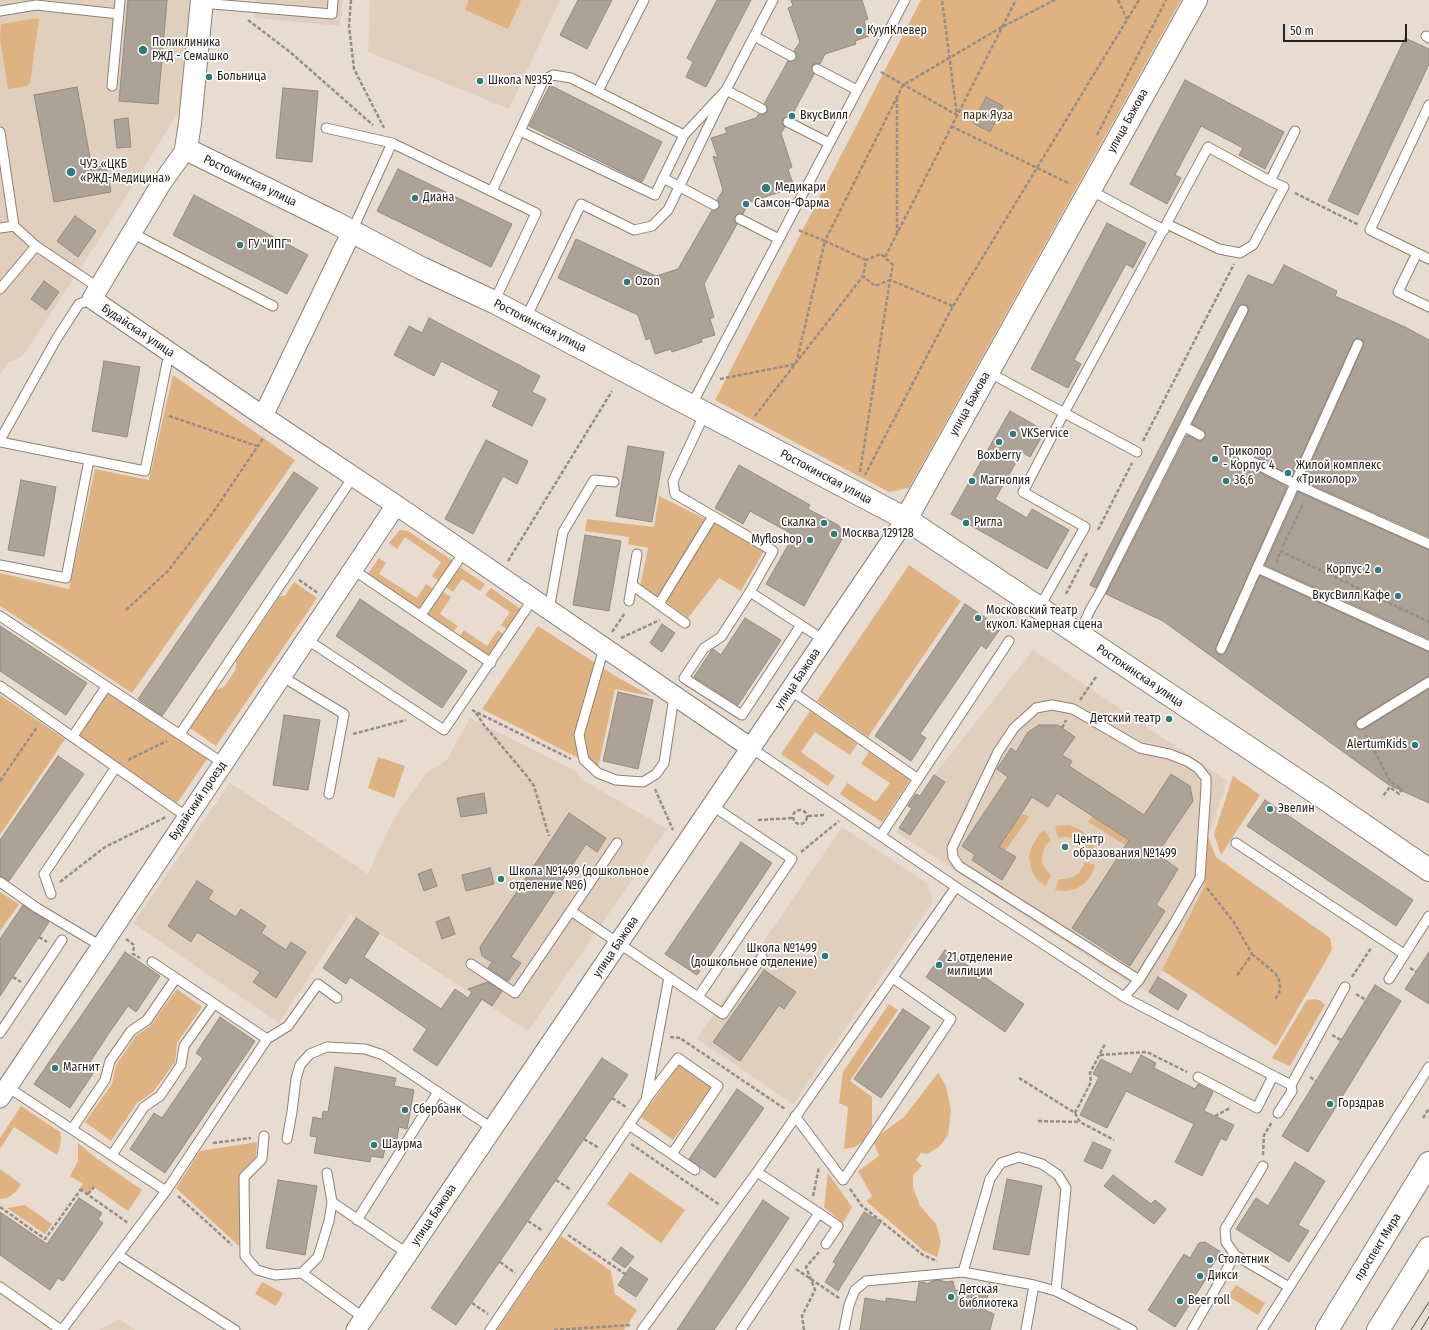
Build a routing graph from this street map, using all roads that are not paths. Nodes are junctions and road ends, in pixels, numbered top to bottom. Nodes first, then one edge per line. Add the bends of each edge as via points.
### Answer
1 (120, 0) edge
2 (333, 0) edge
3 (644, 0) edge
4 (766, 0) edge
5 (773, 0) edge
6 (905, 0) edge
7 (1196, 0) edge
8 (201, 1) edge
9 (37, 3) edge
10 (0, 11) edge
11 (767, 11) junction
12 (119, 14) junction
13 (754, 36) junction
14 (791, 56) dead end
15 (817, 69) dead end
16 (112, 86) dead end
17 (726, 90) junction
18 (857, 90) junction
19 (598, 91) junction
20 (1429, 105) edge
21 (762, 109) dead end
22 (788, 122) dead end
23 (326, 128) dead end
24 (520, 131) junction
25 (0, 132) edge
26 (1295, 132) dead end
27 (684, 135) junction
28 (391, 142) junction
29 (829, 143) junction
30 (186, 149) junction
31 (663, 178) junction
32 (1270, 181) junction
33 (679, 187) junction
34 (1080, 187) junction
35 (492, 192) junction
36 (714, 205) dead end
37 (740, 219) dead end
38 (14, 226) junction
39 (1165, 227) junction
40 (0, 228) edge
41 (352, 231) junction
42 (132, 233) junction
43 (779, 239) junction
44 (36, 246) junction
45 (1417, 254) junction
46 (1429, 259) edge
47 (0, 289) edge
48 (95, 294) junction
49 (494, 302) junction
50 (273, 306) dead end
51 (1429, 307) edge
52 (1243, 310) dead end
53 (526, 318) junction
54 (1358, 344) dead end
55 (173, 355) junction
56 (988, 372) junction
57 (698, 409) junction
58 (1064, 413) junction
59 (265, 425) junction
60 (1185, 427) junction
61 (1200, 435) dead end
62 (0, 441) edge
63 (1137, 452) road end
64 (1243, 457) dead end
65 (89, 460) junction
66 (353, 477) junction
67 (614, 482) dead end
68 (1295, 484) junction
69 (396, 505) junction
70 (713, 516) junction
71 (906, 519) junction
72 (1429, 544) edge
73 (464, 552) junction
74 (637, 554) dead end
75 (0, 565) edge
76 (1257, 568) junction
77 (352, 569) junction
78 (632, 585) junction
79 (750, 592) junction
80 (629, 601) road end
81 (541, 604) junction
82 (660, 604) junction
83 (1039, 608) junction
84 (421, 615) junction
85 (0, 616) edge
86 (685, 622) dead end
87 (801, 625) junction
88 (1079, 635) junction
89 (306, 639) junction
90 (611, 640) junction
91 (824, 640) junction
92 (1009, 641) dead end
93 (1429, 646) edge
94 (1221, 649) dead end
95 (490, 662) junction
96 (281, 676) junction
97 (1429, 682) edge
98 (0, 686) edge
99 (106, 687) junction
100 (790, 690) junction
101 (674, 696) junction
102 (1361, 724) road end
103 (180, 734) junction
104 (73, 736) junction
105 (751, 748) junction
106 (223, 764) junction
107 (116, 767) junction
108 (918, 779) junction
109 (329, 794) dead end
110 (711, 805) junction
111 (183, 814) junction
112 (880, 835) junction
113 (617, 843) dead end
114 (1236, 843) dead end
115 (1429, 870) edge
116 (0, 882) edge
117 (956, 887) junction
118 (50, 892) road end
119 (571, 911) junction
120 (1429, 916) edge
121 (62, 940) dead end
122 (619, 943) junction
123 (101, 946) junction
124 (1404, 954) junction
125 (762, 957) dead end
126 (152, 962) road end
127 (471, 964) dead end
128 (669, 977) junction
129 (176, 978) junction
130 (893, 978) junction
131 (1388, 979) dead end
132 (1139, 980) junction
133 (1345, 987) road end
134 (698, 997) junction
135 (1124, 997) junction
136 (337, 998) dead end
137 (214, 1004) junction
138 (0, 1033) edge
139 (268, 1039) junction
140 (1429, 1066) edge
141 (1273, 1076) junction
142 (1198, 1077) road end
143 (1291, 1085) junction
144 (2, 1088) edge
145 (438, 1092) junction
146 (646, 1100) junction
147 (1278, 1113) road end
148 (795, 1116) junction
149 (629, 1125) junction
150 (493, 1128) junction
151 (72, 1129) junction
152 (264, 1136) road end
153 (287, 1139) dead end
154 (672, 1154) junction
155 (112, 1156) junction
156 (1429, 1163) edge
157 (1262, 1166) road end
158 (695, 1170) dead end
159 (757, 1172) junction
160 (327, 1173) dead end
161 (167, 1189) junction
162 (332, 1202) junction
163 (815, 1211) junction
164 (357, 1220) junction
165 (826, 1244) road end
166 (1429, 1248) edge
167 (408, 1254) junction
168 (1234, 1255) junction
169 (118, 1256) junction
170 (963, 1272) junction
171 (302, 1274) junction
172 (1034, 1285) junction
173 (0, 1287) edge
174 (1289, 1287) junction
175 (1056, 1291) junction
176 (360, 1324) edge
177 (644, 1327) edge
178 (62, 1330) edge
179 (235, 1330) edge
180 (490, 1330) edge
181 (741, 1330) edge
182 (844, 1330) edge
183 (1026, 1330) edge
184 (1132, 1330) edge
185 (1192, 1330) edge
186 (1262, 1330) edge
187 (1326, 1330) edge
188 (1378, 1330) edge

1 - 12 lane
2 - 8 lane via 332,14
3 - 19 lane
4 - 11 lane
5 - 11 lane
6 - 18 lane
7 - 34 street, улица Бажова
8 - 30 street, Будайская улица
9 - 10 lane
9 - 12 lane
11 - 13 lane
12 - 16 lane
13 - 14 lane
13 - 17 lane
15 - 18 lane
17 - 21 lane
17 - 27 lane
17 - 33 lane
18 - 29 lane
19 - 24 lane via 571,78 553,74 543,81
19 - 27 lane
20 - 45 lane via 1370,230
22 - 29 lane
23 - 28 lane
24 - 31 lane via 655,195
24 - 35 lane
25 - 38 lane
26 - 32 lane
27 - 31 lane
28 - 35 lane
28 - 41 lane
29 - 43 lane
30 - 41 street, Ростокинская улица
30 - 42 street, Будайская улица via 161,184
31 - 33 lane
32 - 39 lane via 1208,147
32 - 39 lane via 1284,187 1253,245 1240,253 1219,249
33 - 36 lane
33 - 53 lane via 668,210 652,226 634,230 581,204
34 - 39 lane
34 - 56 street, улица Бажова
35 - 49 lane via 536,212
37 - 43 lane
38 - 40 lane
38 - 44 lane
39 - 58 lane
41 - 49 street, Ростокинская улица via 421,268
41 - 59 street
42 - 48 street, Будайская улица
42 - 50 lane
43 - 57 lane via 704,383
44 - 47 lane
44 - 48 lane
45 - 46 lane
45 - 51 lane via 1398,292
48 - 55 street, Будайская улица
48 - 62 lane via 79,304 57,338
49 - 53 street, Ростокинская улица
52 - 60 lane
53 - 57 street, Ростокинская улица
54 - 68 lane
55 - 59 street, Будайская улица
55 - 65 lane via 167,363 145,471
56 - 58 lane
56 - 71 street, улица Бажова
57 - 70 lane via 673,481 675,494
57 - 71 street, Ростокинская улица
58 - 63 lane
58 - 83 lane via 1023,492 1085,527
59 - 66 street, Будайская улица
60 - 61 lane
60 - 88 lane
62 - 65 lane
64 - 68 lane
65 - 75 lane via 66,578
66 - 69 street, Будайская улица
66 - 103 lane
67 - 81 lane via 594,480 563,532
68 - 72 lane
68 - 76 lane
69 - 73 street, Будайская улица
69 - 77 street, Будайский проезд
70 - 79 lane via 773,551
70 - 82 lane
71 - 83 street, Ростокинская улица
71 - 91 street, улица Бажова
73 - 81 street, Будайская улица
73 - 84 lane
74 - 78 lane
76 - 93 lane
76 - 94 lane
77 - 84 lane
77 - 89 street, Будайский проезд
78 - 80 lane
78 - 82 lane
79 - 87 lane
79 - 87 lane via 721,637 704,648 684,678 742,715
81 - 90 street, Будайская улица
81 - 95 lane
82 - 86 lane
83 - 88 street, Ростокинская улица
84 - 95 lane
85 - 99 lane
87 - 91 lane
88 - 115 street, Ростокинская улица
89 - 95 lane via 444,730
89 - 96 street, Будайский проезд
90 - 101 street, Будайская улица
90 - 101 lane via 579,735 584,760 598,773 616,780 643,782 656,774 664,763
91 - 100 street, улица Бажова
92 - 108 lane
96 - 106 street, Будайский проезд
96 - 109 lane via 344,714
97 - 102 lane
98 - 104 lane
99 - 103 lane
99 - 104 lane
100 - 105 street, улица Бажова
100 - 108 lane
101 - 105 street, Будайская улица
103 - 106 lane
104 - 107 lane
105 - 110 street, улица Бажова
105 - 112 lane
106 - 111 street, Будайский проезд
107 - 111 lane
107 - 118 lane via 44,874
108 - 112 lane
110 - 122 street, улица Бажова
110 - 134 lane via 792,859
111 - 123 street, Будайский проезд
112 - 117 lane
113 - 119 lane
114 - 124 lane
116 - 123 lane via 37,908
117 - 130 lane
117 - 135 lane
119 - 122 lane
119 - 127 lane via 515,993
120 - 124 lane
121 - 138 lane
122 - 128 lane
122 - 150 street, улица Бажова
123 - 144 street, Будайский проезд via 26,1060
124 - 131 lane
125 - 134 lane via 723,1014
126 - 129 lane
128 - 134 lane
128 - 146 lane
129 - 137 lane
129 - 151 lane via 147,1020 131,1031 113,1057 105,1080
130 - 148 lane
130 - 148 lane via 951,1019 843,1180
132 - 132 lane via 1200,878 1206,778 1198,768 1187,761 1140,748 1073,709 1052,705 1036,708 1014,728 998,752 952,848 953,857 959,866
132 - 135 lane
133 - 143 lane
135 - 141 lane
136 - 139 lane via 318,984 288,1026
137 - 139 lane
137 - 155 lane via 184,1046 181,1065 160,1096 144,1107
139 - 161 lane
140 - 174 lane
141 - 142 lane via 1257,1108
141 - 143 lane
143 - 147 lane via 1292,1091
144 - 151 lane
145 - 150 lane
145 - 153 lane via 384,1055 366,1049 327,1047 310,1054 300,1065
145 - 164 lane
146 - 149 lane
146 - 154 lane via 678,1058 718,1086
148 - 159 lane
149 - 154 lane
149 - 180 lane
150 - 167 street, улица Бажова
151 - 155 lane
152 - 171 lane via 262,1159 244,1177 244,1256 257,1270 275,1275
154 - 158 lane
155 - 161 lane
156 - 187 street, проспект Мира
157 - 168 lane via 1225,1229 1226,1242
159 - 163 lane
159 - 177 lane
160 - 162 lane
161 - 169 lane
162 - 164 lane
162 - 171 lane via 318,1257
163 - 165 lane via 838,1226
163 - 181 lane via 786,1262
164 - 167 lane
166 - 188 street
167 - 176 street, улица Бажова
168 - 174 lane
168 - 185 lane
169 - 178 lane
169 - 179 lane
170 - 172 lane
170 - 175 lane via 990,1180 1001,1163 1019,1157 1042,1164 1058,1175 1066,1188
170 - 182 lane via 866,1281 855,1290
171 - 176 lane
172 - 175 lane
172 - 183 lane
173 - 178 lane
174 - 186 lane
175 - 184 lane

